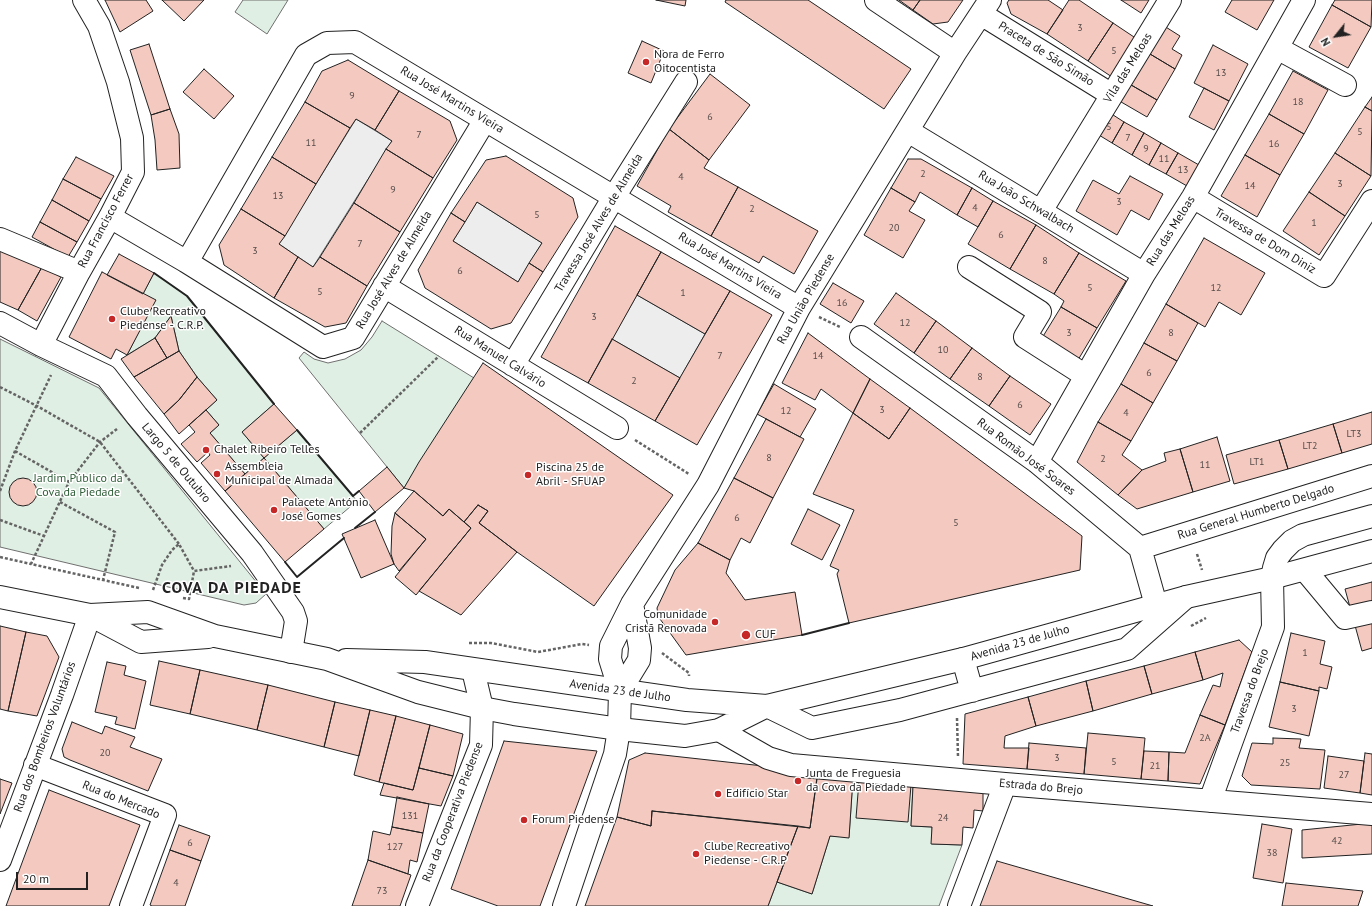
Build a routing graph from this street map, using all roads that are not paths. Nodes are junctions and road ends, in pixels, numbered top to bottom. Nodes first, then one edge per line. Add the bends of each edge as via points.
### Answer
1 (84, 0) edge
2 (876, 0) edge
3 (1170, 0) edge
4 (1304, 0) edge
5 (985, 7) edge
6 (1277, 48) junction
7 (955, 53) junction
8 (686, 82) dead end
9 (1344, 85) dead end
10 (1112, 94) junction
11 (485, 120) junction
12 (908, 131) junction
13 (614, 197) junction
14 (1193, 197) junction
15 (1372, 201) edge
16 (1041, 211) junction
17 (110, 217) junction
18 (0, 239) edge
19 (187, 262) junction
20 (969, 267) dead end
21 (79, 272) junction
22 (1144, 274) junction
23 (384, 286) junction
24 (799, 308) junction
25 (0, 323) edge
26 (861, 336) road end
27 (50, 350) junction
28 (513, 365) junction
29 (1086, 376) junction
30 (616, 428) dead end
31 (1037, 462) junction
32 (1372, 476) edge
33 (1372, 516) edge
34 (1140, 548) junction
35 (1372, 552) edge
36 (1305, 570) junction
37 (1272, 578) junction
38 (0, 597) edge
39 (1186, 597) junction
40 (632, 604) junction
41 (1156, 605) junction
42 (1372, 612) edge
43 (90, 615) junction
44 (215, 636) junction
45 (291, 652) junction
46 (327, 659) junction
47 (963, 659) junction
48 (473, 670) junction
49 (620, 691) junction
50 (972, 691) junction
51 (767, 706) junction
52 (482, 708) junction
53 (619, 729) junction
54 (719, 730) junction
55 (35, 765) junction
56 (1005, 784) junction
57 (1210, 801) junction
58 (1372, 814) edge
59 (0, 860) edge
60 (131, 906) edge
61 (417, 906) edge
62 (564, 906) edge
63 (959, 906) edge

1 - 17 street, Rua Francisco Ferrer via 99,26 118,82 132,138 133,172
2 - 7 street
3 - 10 street, Vila das Meloas
4 - 6 street, Rua das Meloas
5 - 7 street, Rua União Piedense
5 - 10 street, Praceta de São Simão
6 - 9 street
6 - 14 street, Rua das Meloas
7 - 12 street, Rua União Piedense
8 - 13 street, Travessa José Alves de Almeida
10 - 16 street, Vila das Meloas
11 - 13 street, Rua José Martins Vieira
11 - 19 street, Rua José Martins Vieira via 355,42 328,43 306,55
11 - 23 street, Rua José Alves de Almeida
12 - 16 street, Rua João Schwalbach
12 - 24 street, Rua União Piedense
13 - 24 street, Rua José Martins Vieira
13 - 28 street, Travessa José Alves de Almeida
14 - 15 street, Travessa de Dom Diniz via 1324,276
14 - 22 street, Rua das Meloas
16 - 22 street, Rua João Schwalbach
17 - 19 street, Rua José Alves de Almeida
17 - 21 street, Rua Francisco Ferrer
18 - 21 street
19 - 23 street, Rua José Alves de Almeida via 323,347 352,338
20 - 29 street via 1040,312 1025,337
21 - 27 street, Rua Francisco Ferrer
22 - 29 street, Rua das Meloas
23 - 28 street, Rua Manuel Calvário
24 - 40 street, Rua União Piedense via 708,485
25 - 27 street, Largo 5 de Outubro
26 - 31 street, Rua Romão José Soares
27 - 45 street, Largo 5 de Outubro via 106,376 252,554 293,612 296,621
28 - 30 street, Rua Manuel Calvário
29 - 31 street, Rua das Meloas
31 - 34 street, Rua Romão José Soares
32 - 34 street, Rua General Humberto Delgado
33 - 37 street via 1314,531 1292,541 1277,558
34 - 41 street
35 - 36 street, Avenida 23 de Julho
36 - 37 street, Avenida 23 de Julho
36 - 42 street via 1346,618
37 - 39 street, Avenida 23 de Julho
37 - 57 street, Travessa do Brejo via 1273,627
38 - 43 street
39 - 41 street, Avenida 23 de Julho
39 - 50 street via 1127,649
40 - 49 street via 640,648 639,660
40 - 49 street, Rua União Piedense via 611,646 610,659
41 - 47 street, Avenida 23 de Julho
43 - 44 street via 140,642
43 - 44 street via 150,601
43 - 55 street, Rua dos Bombeiros Voluntários
44 - 45 street
45 - 46 street
46 - 48 street via 424,662
46 - 52 street via 418,692
47 - 50 street
47 - 51 street, Avenida 23 de Julho
48 - 49 street, Avenida 23 de Julho
48 - 52 street, Rua da Cooperativa Piedense
49 - 51 street, Avenida 23 de Julho via 688,700
49 - 53 street
50 - 51 street via 900,710 812,728
51 - 54 street, Avenida 23 de Julho
52 - 53 street, Avenida 23 de Julho
52 - 61 street, Rua da Cooperativa Piedense via 481,746
53 - 54 street, Avenida 23 de Julho via 685,736
53 - 62 street via 615,754
54 - 56 street, Estrada do Brejo via 768,758 791,765
55 - 59 street, Rua dos Bombeiros Voluntários
55 - 60 street, Rua do Mercado via 165,815
56 - 57 street, Estrada do Brejo
56 - 63 street
57 - 58 street, Estrada do Brejo

